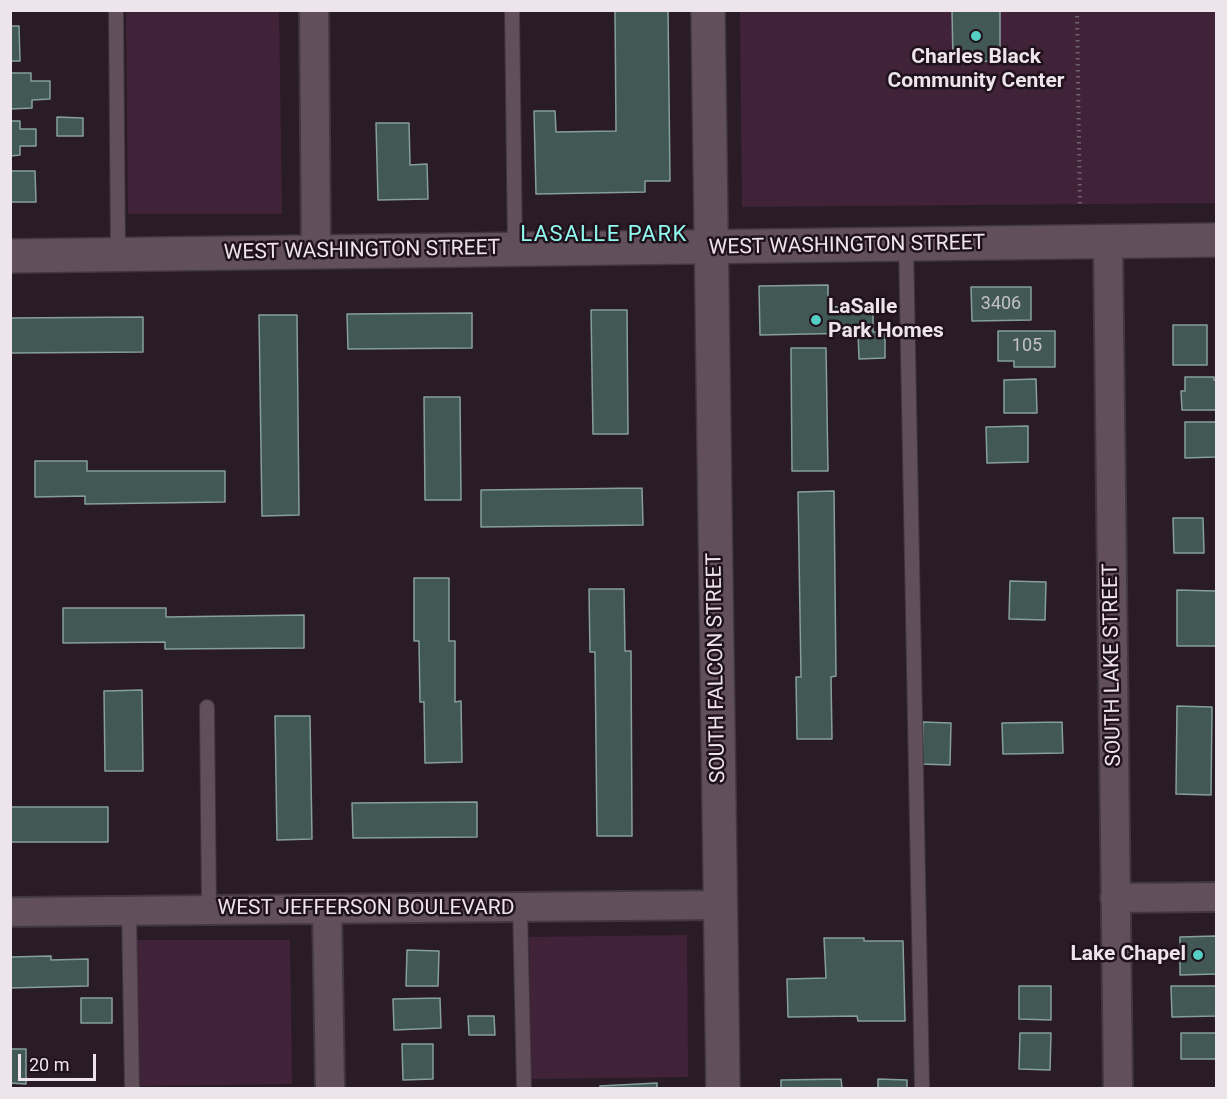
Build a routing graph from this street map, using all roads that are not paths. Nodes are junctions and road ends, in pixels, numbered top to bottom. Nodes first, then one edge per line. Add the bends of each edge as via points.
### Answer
1 (116, 10) edge
2 (314, 10) edge
3 (512, 10) edge
4 (708, 10) edge
5 (1216, 240) edge
6 (1108, 242) junction
7 (906, 244) junction
8 (712, 248) junction
9 (515, 250) junction
10 (316, 251) junction
11 (118, 254) junction
12 (10, 256) edge
13 (207, 707) dead end
14 (1216, 897) edge
15 (1115, 898) junction
16 (721, 905) junction
17 (520, 908) junction
18 (327, 909) junction
19 (209, 910) junction
20 (129, 911) junction
21 (10, 912) edge
22 (132, 1089) edge
23 (330, 1089) edge
24 (524, 1089) edge
25 (723, 1089) edge
26 (922, 1089) edge
27 (1118, 1089) edge

1 - 11 lane
2 - 10 street
3 - 9 lane
4 - 8 street, SOUTH FALCON STREET
5 - 6 street, WEST WASHINGTON STREET
6 - 7 street, WEST WASHINGTON STREET
6 - 15 street, SOUTH LAKE STREET
7 - 8 street, WEST WASHINGTON STREET
7 - 26 lane
8 - 9 street, WEST WASHINGTON STREET
8 - 16 street, SOUTH FALCON STREET
9 - 10 street, WEST WASHINGTON STREET
10 - 11 street, WEST WASHINGTON STREET
11 - 12 street, WEST WASHINGTON STREET
13 - 19 lane
14 - 15 street
15 - 27 street, SOUTH LAKE STREET
16 - 17 street, WEST JEFFERSON BOULEVARD
16 - 25 street, SOUTH FALCON STREET
17 - 18 street, WEST JEFFERSON BOULEVARD
17 - 24 lane
18 - 19 street, WEST JEFFERSON BOULEVARD
18 - 23 street
19 - 20 street, WEST JEFFERSON BOULEVARD
20 - 21 street, WEST JEFFERSON BOULEVARD
20 - 22 lane

